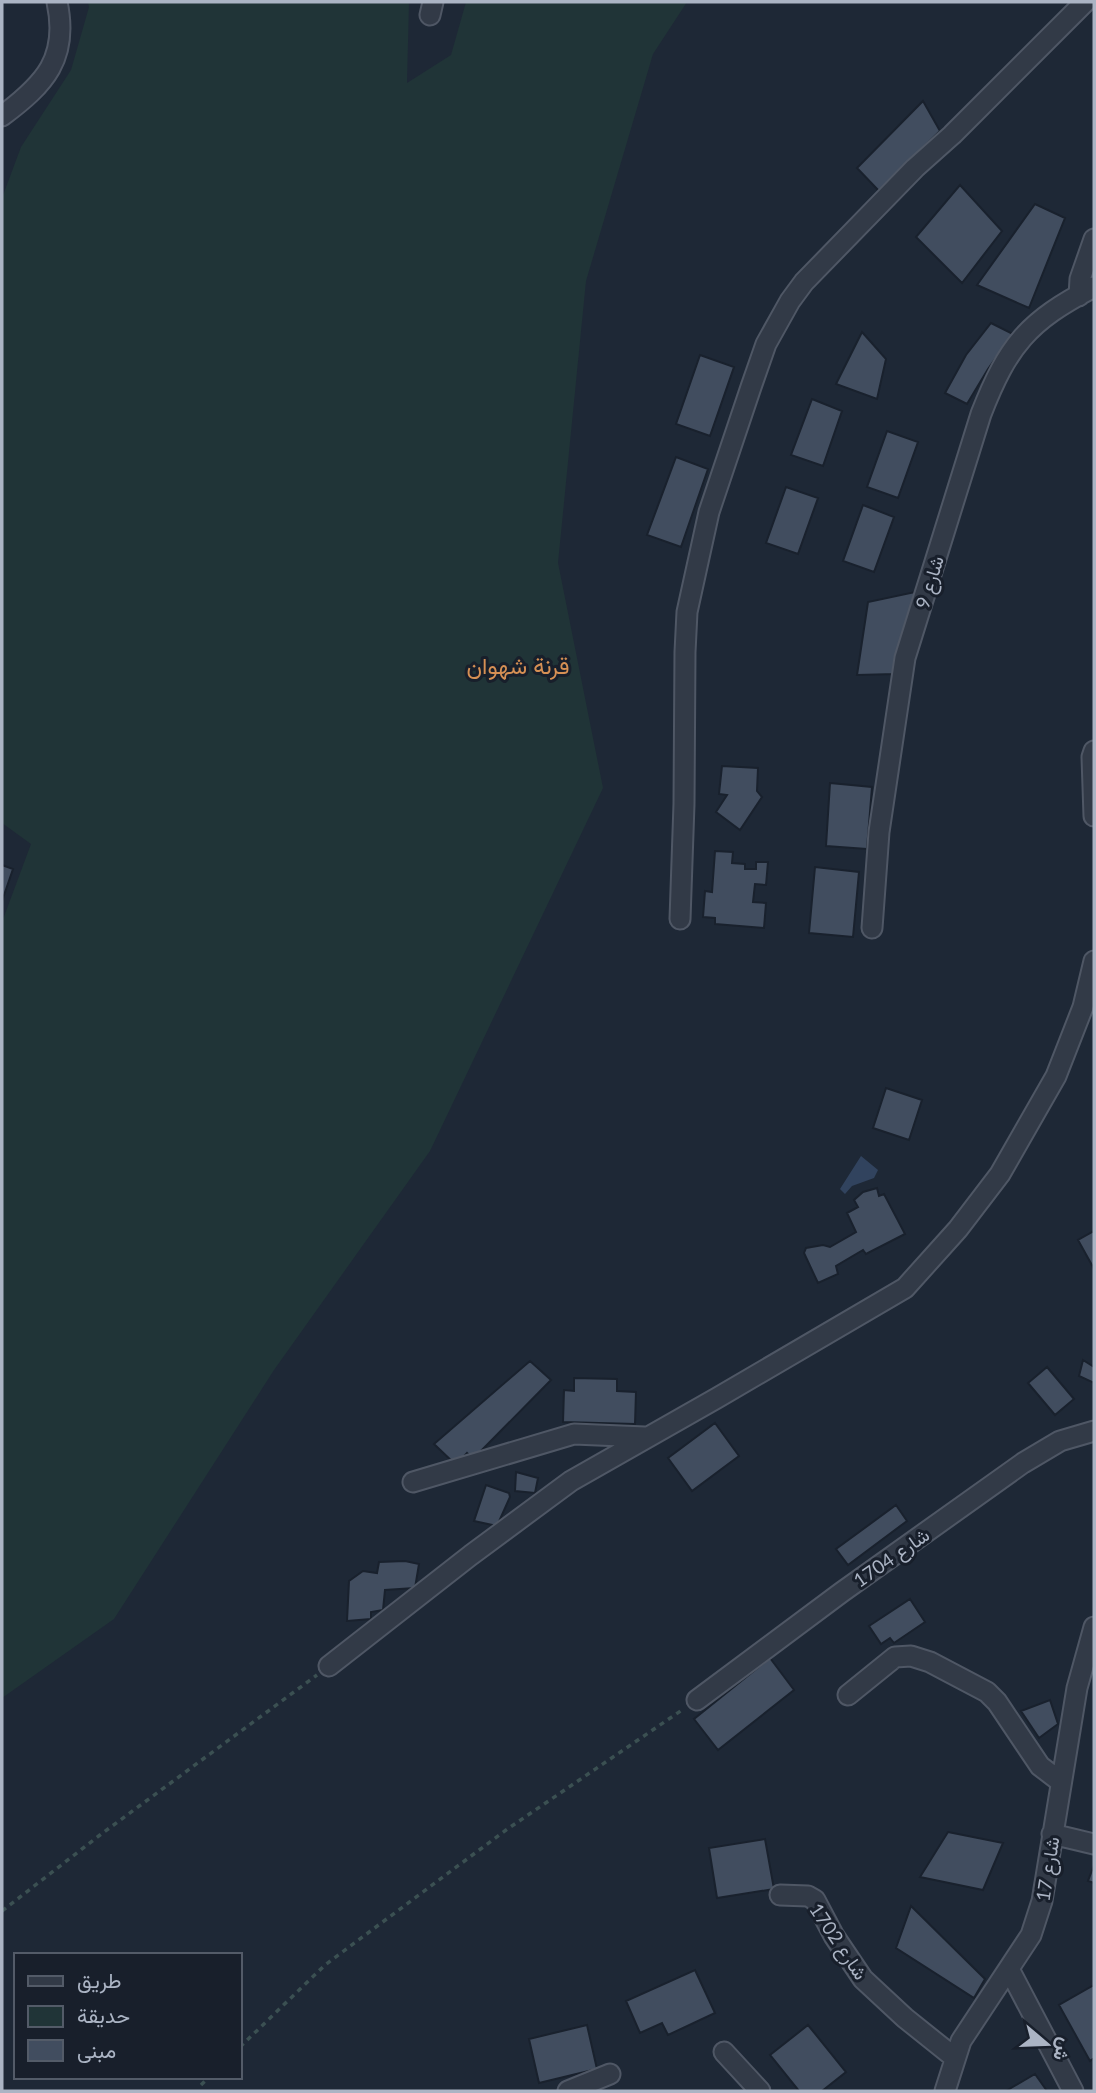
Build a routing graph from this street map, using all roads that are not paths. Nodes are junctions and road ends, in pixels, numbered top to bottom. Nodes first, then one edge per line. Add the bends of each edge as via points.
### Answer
1 (57, 2) edge
2 (1085, 2) edge
3 (2, 116) edge
4 (1094, 239) edge
5 (1087, 291) edge
6 (1094, 751) edge
7 (1094, 816) edge
8 (680, 919) dead end
9 (872, 928) dead end
10 (1094, 961) edge
11 (1094, 1431) edge
12 (646, 1437) junction
13 (413, 1482) dead end
14 (1094, 1627) edge
15 (329, 1666) road end
16 (849, 1695) dead end
17 (697, 1700) road end
18 (1061, 1782) junction
19 (1052, 1834) junction
20 (1094, 1844) edge
21 (780, 1895) dead end
22 (1009, 1969) junction
23 (724, 2052) dead end
24 (955, 2058) junction
25 (610, 2074) dead end
26 (568, 2091) edge
27 (760, 2091) edge
28 (945, 2091) edge
29 (1073, 2091) edge

1 - 3 street via 61,42 54,64 40,84
2 - 8 street via 804,282 766,344 709,512 687,612
4 - 5 street via 1080,279
5 - 9 street, شارع 9 via 1049,313 1017,342 981,414 905,658 879,832
6 - 7 street
10 - 12 street via 1083,1007 1056,1076 1006,1163 958,1229 905,1288
11 - 17 street, شارع 1704 via 1060,1441 1023,1463
12 - 13 street via 574,1434
12 - 15 street via 572,1481
14 - 18 street, شارع 17 via 1077,1688
16 - 18 street via 895,1657 930,1662 987,1692 1041,1766
18 - 19 street, شارع 17
19 - 20 street
19 - 22 street, شارع 17 via 1037,1918
21 - 24 street, شارع 1702 via 815,1900 863,1979
22 - 24 street, شارع 17 via 968,2029
22 - 29 street
23 - 27 street
24 - 28 street, شارع 17
25 - 26 street

